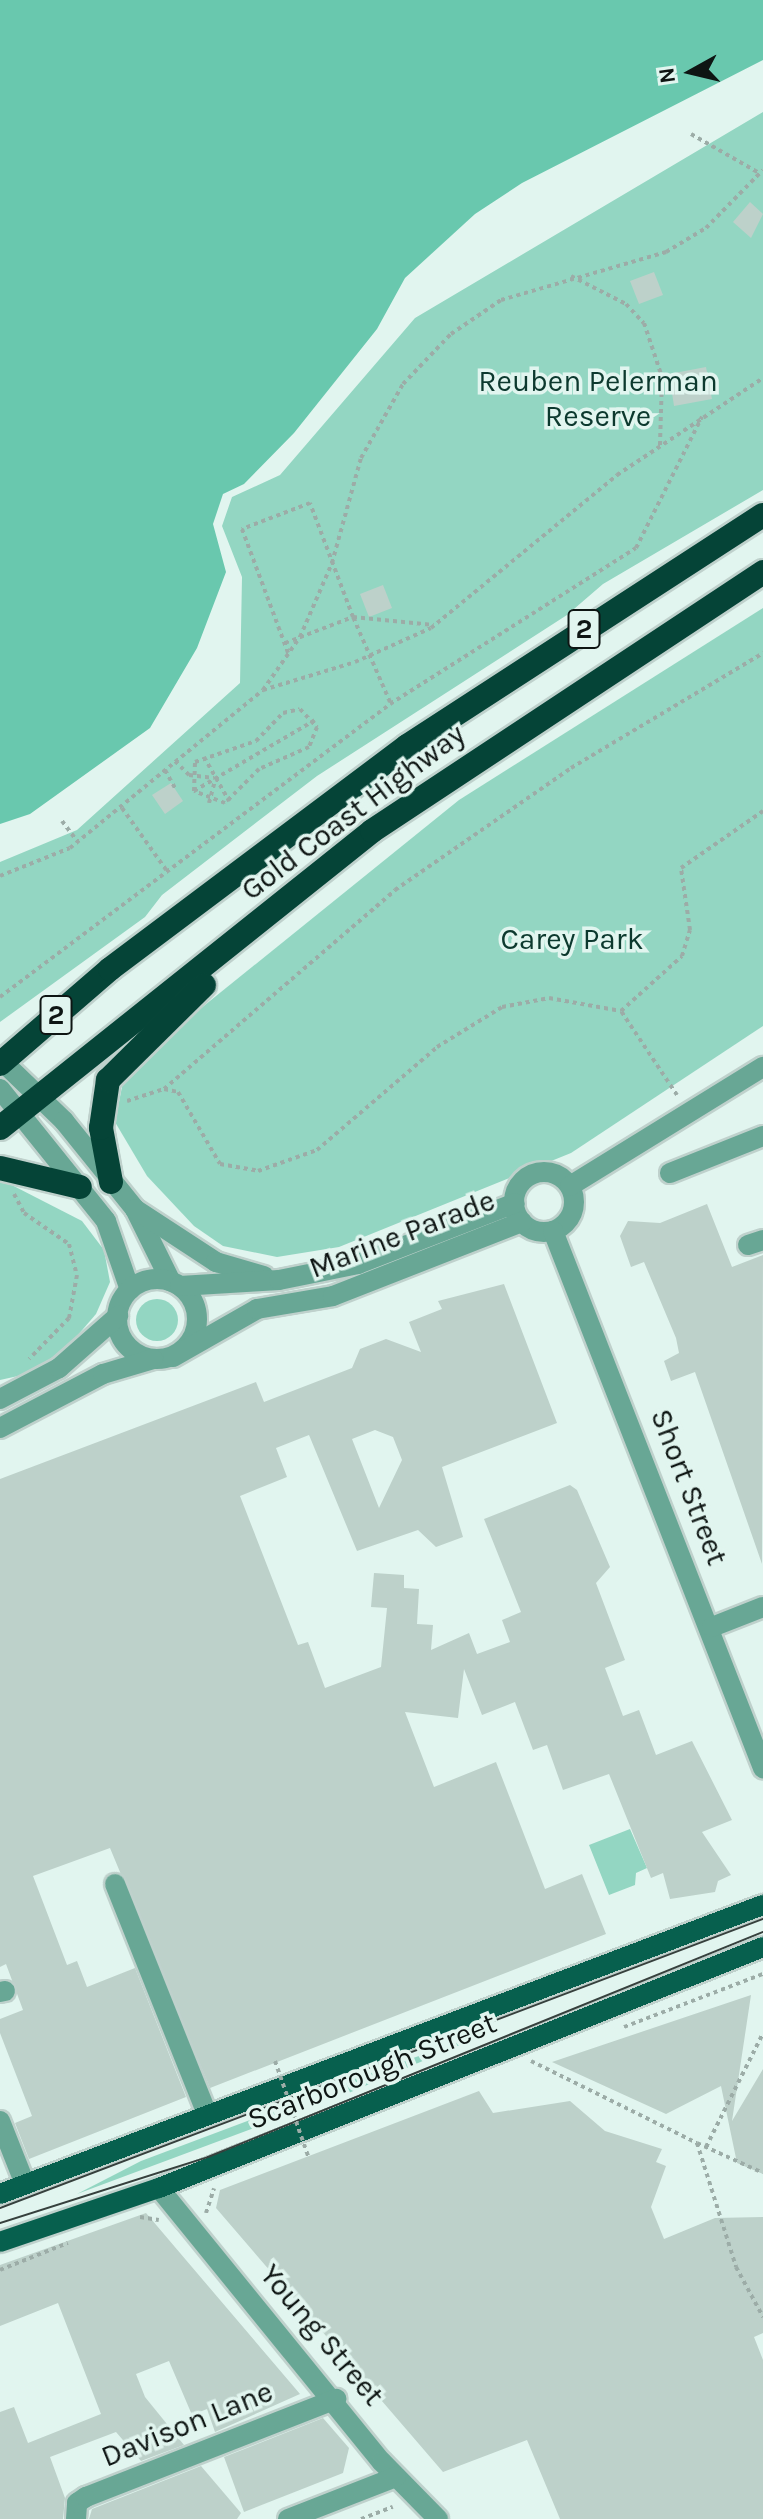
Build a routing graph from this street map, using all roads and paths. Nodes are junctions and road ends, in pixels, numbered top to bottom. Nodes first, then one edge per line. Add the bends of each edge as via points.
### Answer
1 (691, 134) dead end
2 (761, 172) edge
3 (571, 276) junction
4 (763, 378) edge
5 (702, 417) junction
6 (660, 446) junction
7 (763, 515) edge
8 (332, 563) junction
9 (763, 572) edge
10 (353, 617) junction
11 (434, 625) junction
12 (300, 637) junction
13 (285, 643) junction
14 (288, 653) junction
15 (763, 653) edge
16 (372, 655) junction
17 (263, 690) junction
18 (390, 704) junction
19 (315, 720) junction
20 (204, 757) junction
21 (175, 761) junction
22 (165, 770) junction
23 (189, 775) junction
24 (216, 779) junction
25 (176, 790) dead end
26 (194, 791) junction
27 (229, 801) junction
28 (209, 803) junction
29 (122, 808) junction
30 (763, 811) edge
31 (62, 821) dead end
32 (78, 842) junction
33 (167, 871) junction
34 (0, 876) edge
35 (280, 906) junction
36 (0, 997) edge
37 (621, 1011) junction
38 (1, 1063) edge
39 (763, 1067) edge
40 (0, 1089) edge
41 (164, 1089) junction
42 (40, 1096) junction
43 (116, 1102) dead end
44 (688, 1112) junction
45 (9, 1120) edge
46 (763, 1136) edge
47 (670, 1173) dead end
48 (6, 1178) edge
49 (111, 1182) junction
50 (570, 1186) junction
51 (80, 1187) junction
52 (135, 1209) junction
53 (518, 1212) junction
54 (553, 1231) junction
55 (279, 1280) junction
56 (175, 1284) junction
57 (130, 1290) junction
58 (118, 1316) junction
59 (163, 1358) junction
60 (23, 1365) dead end
61 (0, 1399) edge
62 (0, 1428) edge
63 (763, 1607) edge
64 (712, 1627) junction
65 (763, 1768) edge
66 (115, 1884) dead end
67 (763, 1905) edge
68 (763, 1947) edge
69 (763, 2033) edge
70 (526, 2059) dead end
71 (275, 2061) dead end
72 (207, 2114) junction
73 (0, 2121) edge
74 (697, 2143) junction
75 (706, 2147) junction
76 (308, 2156) dead end
77 (763, 2173) edge
78 (25, 2184) junction
79 (159, 2188) junction
80 (0, 2194) edge
81 (134, 2216) dead end
82 (169, 2229) dead end
83 (84, 2237) dead end
84 (0, 2242) edge
85 (0, 2270) edge
86 (763, 2317) edge
87 (336, 2399) junction
88 (396, 2477) junction
89 (393, 2507) dead end
90 (76, 2519) edge
91 (288, 2519) edge
92 (361, 2519) edge
93 (438, 2519) edge

1 - 2 path
2 - 3 path via 706,228 666,252
3 - 6 path via 626,304 644,323 662,377
3 - 8 path via 501,300 451,334 403,384 361,458
4 - 5 path
5 - 6 path
5 - 18 path via 636,548
6 - 11 path
7 - 38 highway, Gold Coast Highway / 2 via 407,746 110,969
8 - 10 path
8 - 12 path
8 - 13 path via 310,503 242,529
9 - 35 highway, Gold Coast Highway / 2 via 433,787
10 - 11 path
10 - 12 path
10 - 16 path
11 - 16 path
12 - 13 path
12 - 14 path
13 - 14 path
14 - 17 path
15 - 41 path via 571,768 395,890
16 - 17 path
16 - 18 path
17 - 21 path
18 - 33 path
19 - 20 path via 290,710 256,741
19 - 24 path
19 - 27 path via 309,747 259,769
20 - 23 path
20 - 24 path
21 - 22 path
21 - 23 path
22 - 25 path
22 - 29 path
23 - 24 path
23 - 26 path
24 - 26 path
24 - 27 path
24 - 28 path
26 - 28 path
27 - 28 path
29 - 32 path
29 - 33 path
30 - 37 path via 681,868 690,930 682,956
31 - 32 path
32 - 34 path
33 - 36 path
35 - 42 highway, Gold Coast Highway / 2
35 - 49 highway via 263,935 116,1065 101,1103
37 - 41 path via 574,1000 529,998 502,1007 437,1047 317,1150 268,1169 234,1172 220,1164 178,1092
37 - 44 path
38 - 42 street
39 - 44 street
40 - 45 street
41 - 43 path
42 - 45 highway, Gold Coast Highway / 2
42 - 49 street
44 - 50 street
45 - 51 street
46 - 47 street
48 - 51 highway
48 - 60 path via 24,1213 69,1244 77,1275 69,1318
49 - 52 street
50 - 53 street via 557,1175 532,1175
50 - 54 street via 574,1208
51 - 57 street via 106,1221
52 - 55 street via 216,1262
52 - 56 street
53 - 54 street
53 - 55 street, Marine Parade via 358,1264
53 - 59 street, Marine Parade via 333,1296 257,1309
54 - 64 street, Short Street
55 - 56 street, Marine Parade
56 - 57 street via 149,1280
56 - 59 street via 195,1305 196,1330
57 - 58 street
58 - 59 street via 131,1349
58 - 61 street via 59,1368
59 - 62 street, Marine Parade via 103,1374
63 - 64 street
64 - 65 street, Short Street
66 - 72 street
67 - 72 main road, Scarborough Street
68 - 79 main road, Scarborough Street
69 - 75 path
70 - 74 path
71 - 76 path, bridge
72 - 78 main road, Scarborough Street
73 - 78 street
74 - 75 path
74 - 86 path via 736,2267
75 - 77 path
78 - 80 main road, Scarborough Street
79 - 84 main road, Scarborough Street
79 - 87 street, Young Street
81 - 82 path
83 - 85 path
87 - 88 street, Young Street
87 - 90 street, Davison Lane via 86,2497 77,2503
88 - 91 street
88 - 93 street, Young Street
89 - 92 path

